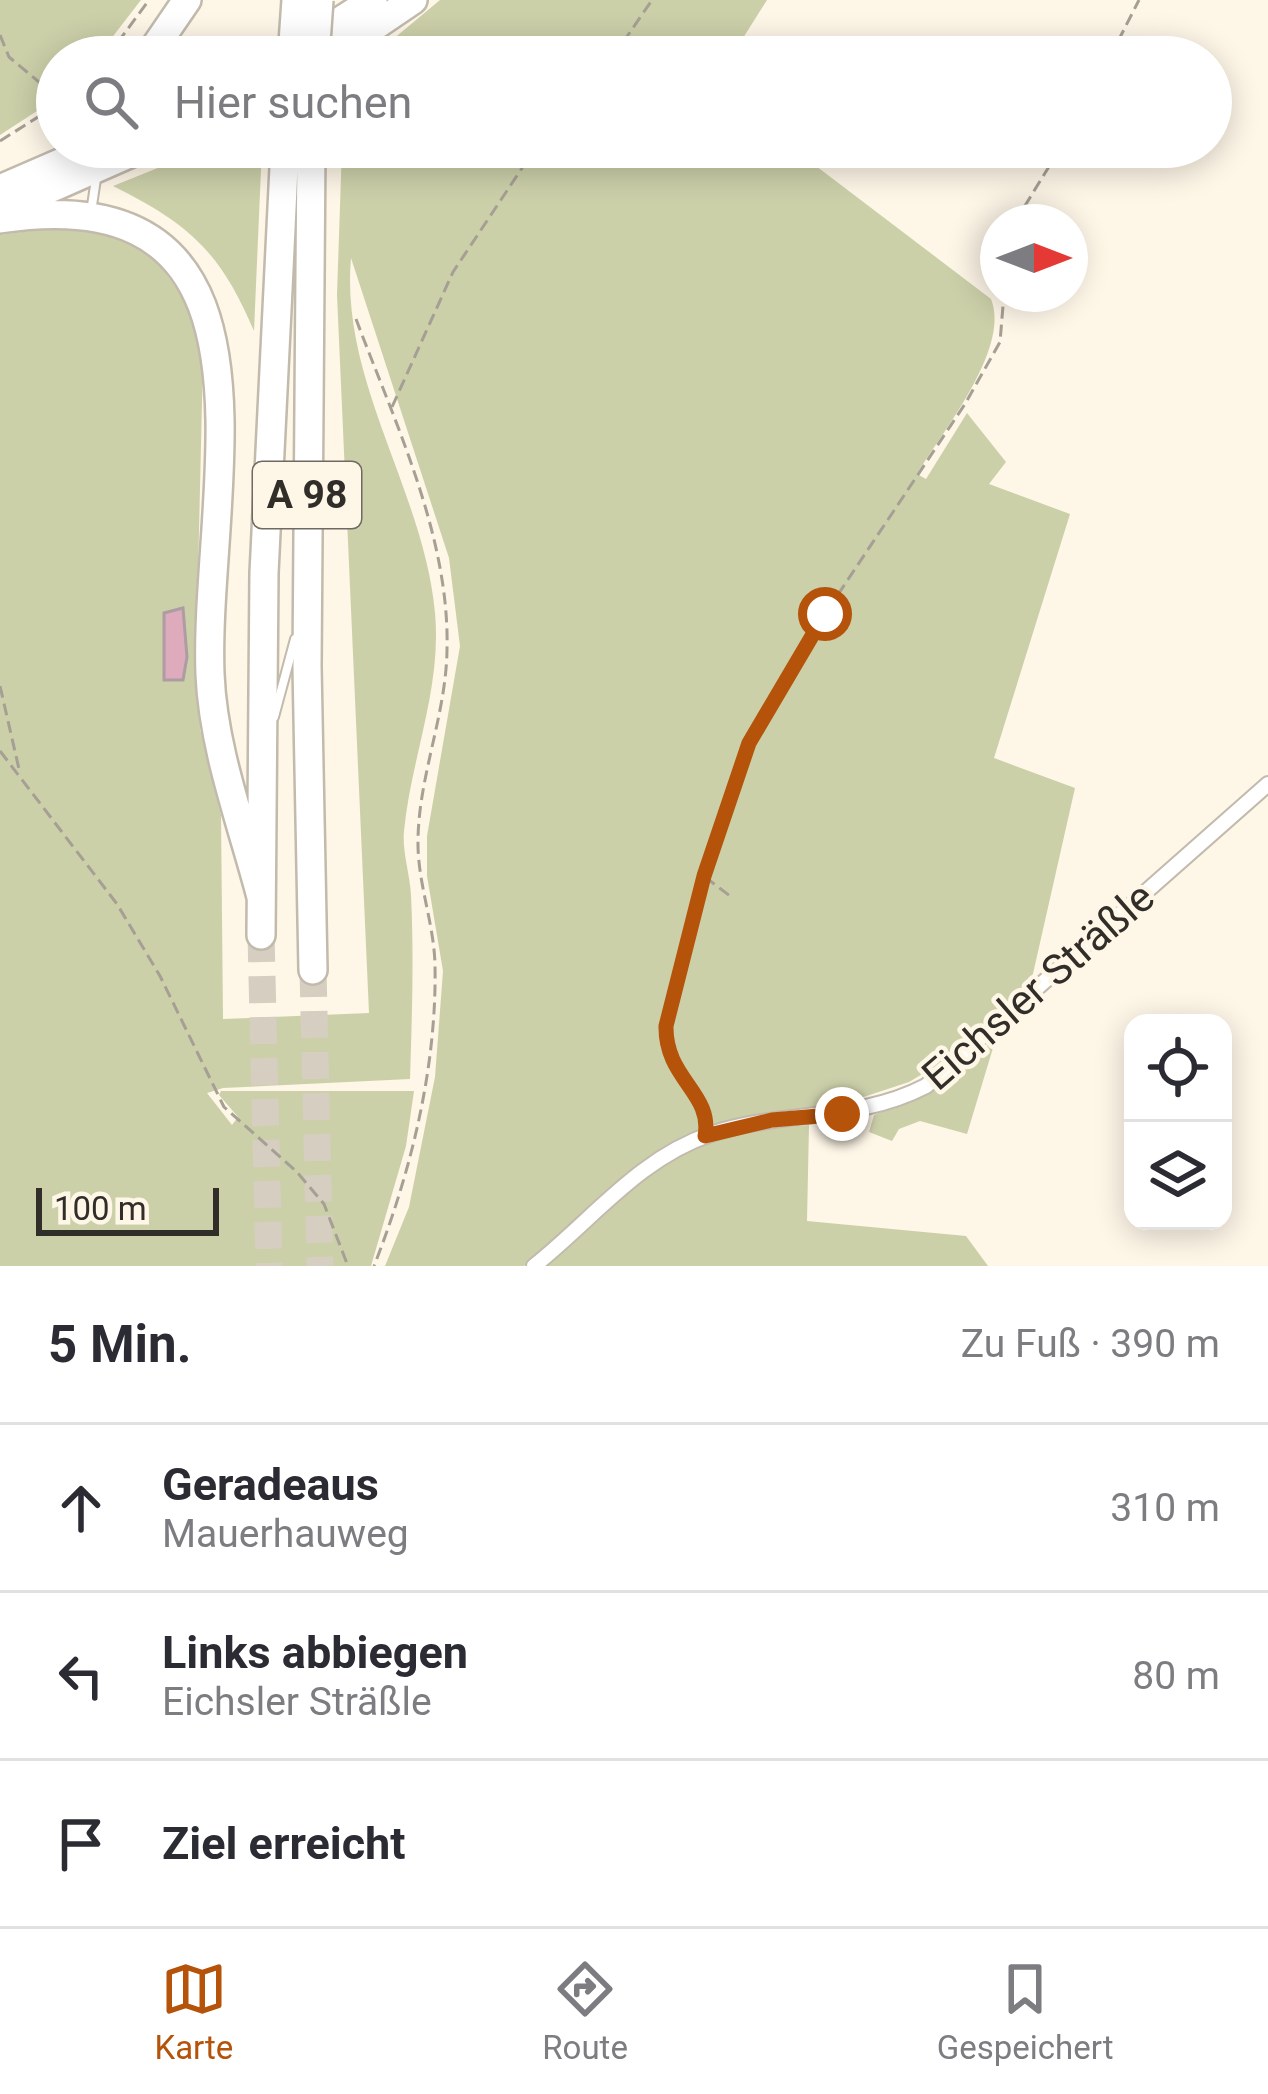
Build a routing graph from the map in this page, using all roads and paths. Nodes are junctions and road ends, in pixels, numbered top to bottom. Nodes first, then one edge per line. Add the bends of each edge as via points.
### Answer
1 (149, 0) edge
2 (187, 0) edge
3 (296, 0) edge
4 (319, 0) edge
5 (373, 0) edge
6 (413, 0) edge
7 (652, 0) edge
8 (1139, 0) edge
9 (0, 35) edge
10 (122, 36) edge
11 (162, 36) edge
12 (293, 36) edge
13 (315, 36) edge
14 (316, 36) edge
15 (360, 36) edge
16 (628, 36) edge
17 (1121, 36) edge
18 (36, 80) edge
19 (36, 118) edge
20 (0, 141) edge
21 (36, 159) edge
22 (61, 168) edge
23 (79, 168) edge
24 (97, 168) edge
25 (284, 168) edge
26 (311, 168) edge
27 (522, 168) edge
28 (1047, 168) edge
29 (0, 186) edge
30 (1023, 204) edge
31 (91, 213) junction
32 (0, 215) edge
33 (1002, 312) edge
34 (356, 319) dead end
35 (390, 411) junction
36 (307, 573) junction
37 (0, 686) edge
38 (0, 751) edge
39 (20, 771) junction
40 (261, 782) junction
41 (1268, 784) edge
42 (704, 876) junction
43 (730, 896) dead end
44 (261, 897) junction
45 (262, 935) tunnel mouth
46 (313, 970) tunnel mouth
47 (705, 1136) junction
48 (348, 1266) edge
49 (374, 1266) edge
50 (534, 1266) edge

1 - 10 path
2 - 11 highway
3 - 12 highway, bridge
4 - 14 highway, bridge
5 - 13 highway
6 - 15 highway
7 - 16 path
8 - 17 path
9 - 18 path via 9,57
19 - 20 path
21 - 29 highway
22 - 29 highway
23 - 32 highway
24 - 31 lane
25 - 40 highway, A 98
26 - 36 highway, A 98
27 - 35 path via 453,272
28 - 30 path
31 - 32 highway
31 - 44 highway via 130,226 174,257 212,325 212,695
33 - 42 path via 1000,342 965,404 749,743
34 - 35 path
35 - 49 path via 425,513 448,649 418,836 435,961 433,1019 421,1110
36 - 40 lane
36 - 46 highway, A 98
37 - 39 path
38 - 39 path
39 - 48 path via 117,904 224,1107 313,1188
40 - 44 highway, A 98
41 - 47 street, Eichsler Sträßle via 926,1087 871,1109
42 - 43 path
42 - 47 path via 666,1050 706,1108
44 - 45 highway, A 98
47 - 50 street, Eichsler Sträßle via 648,1165

